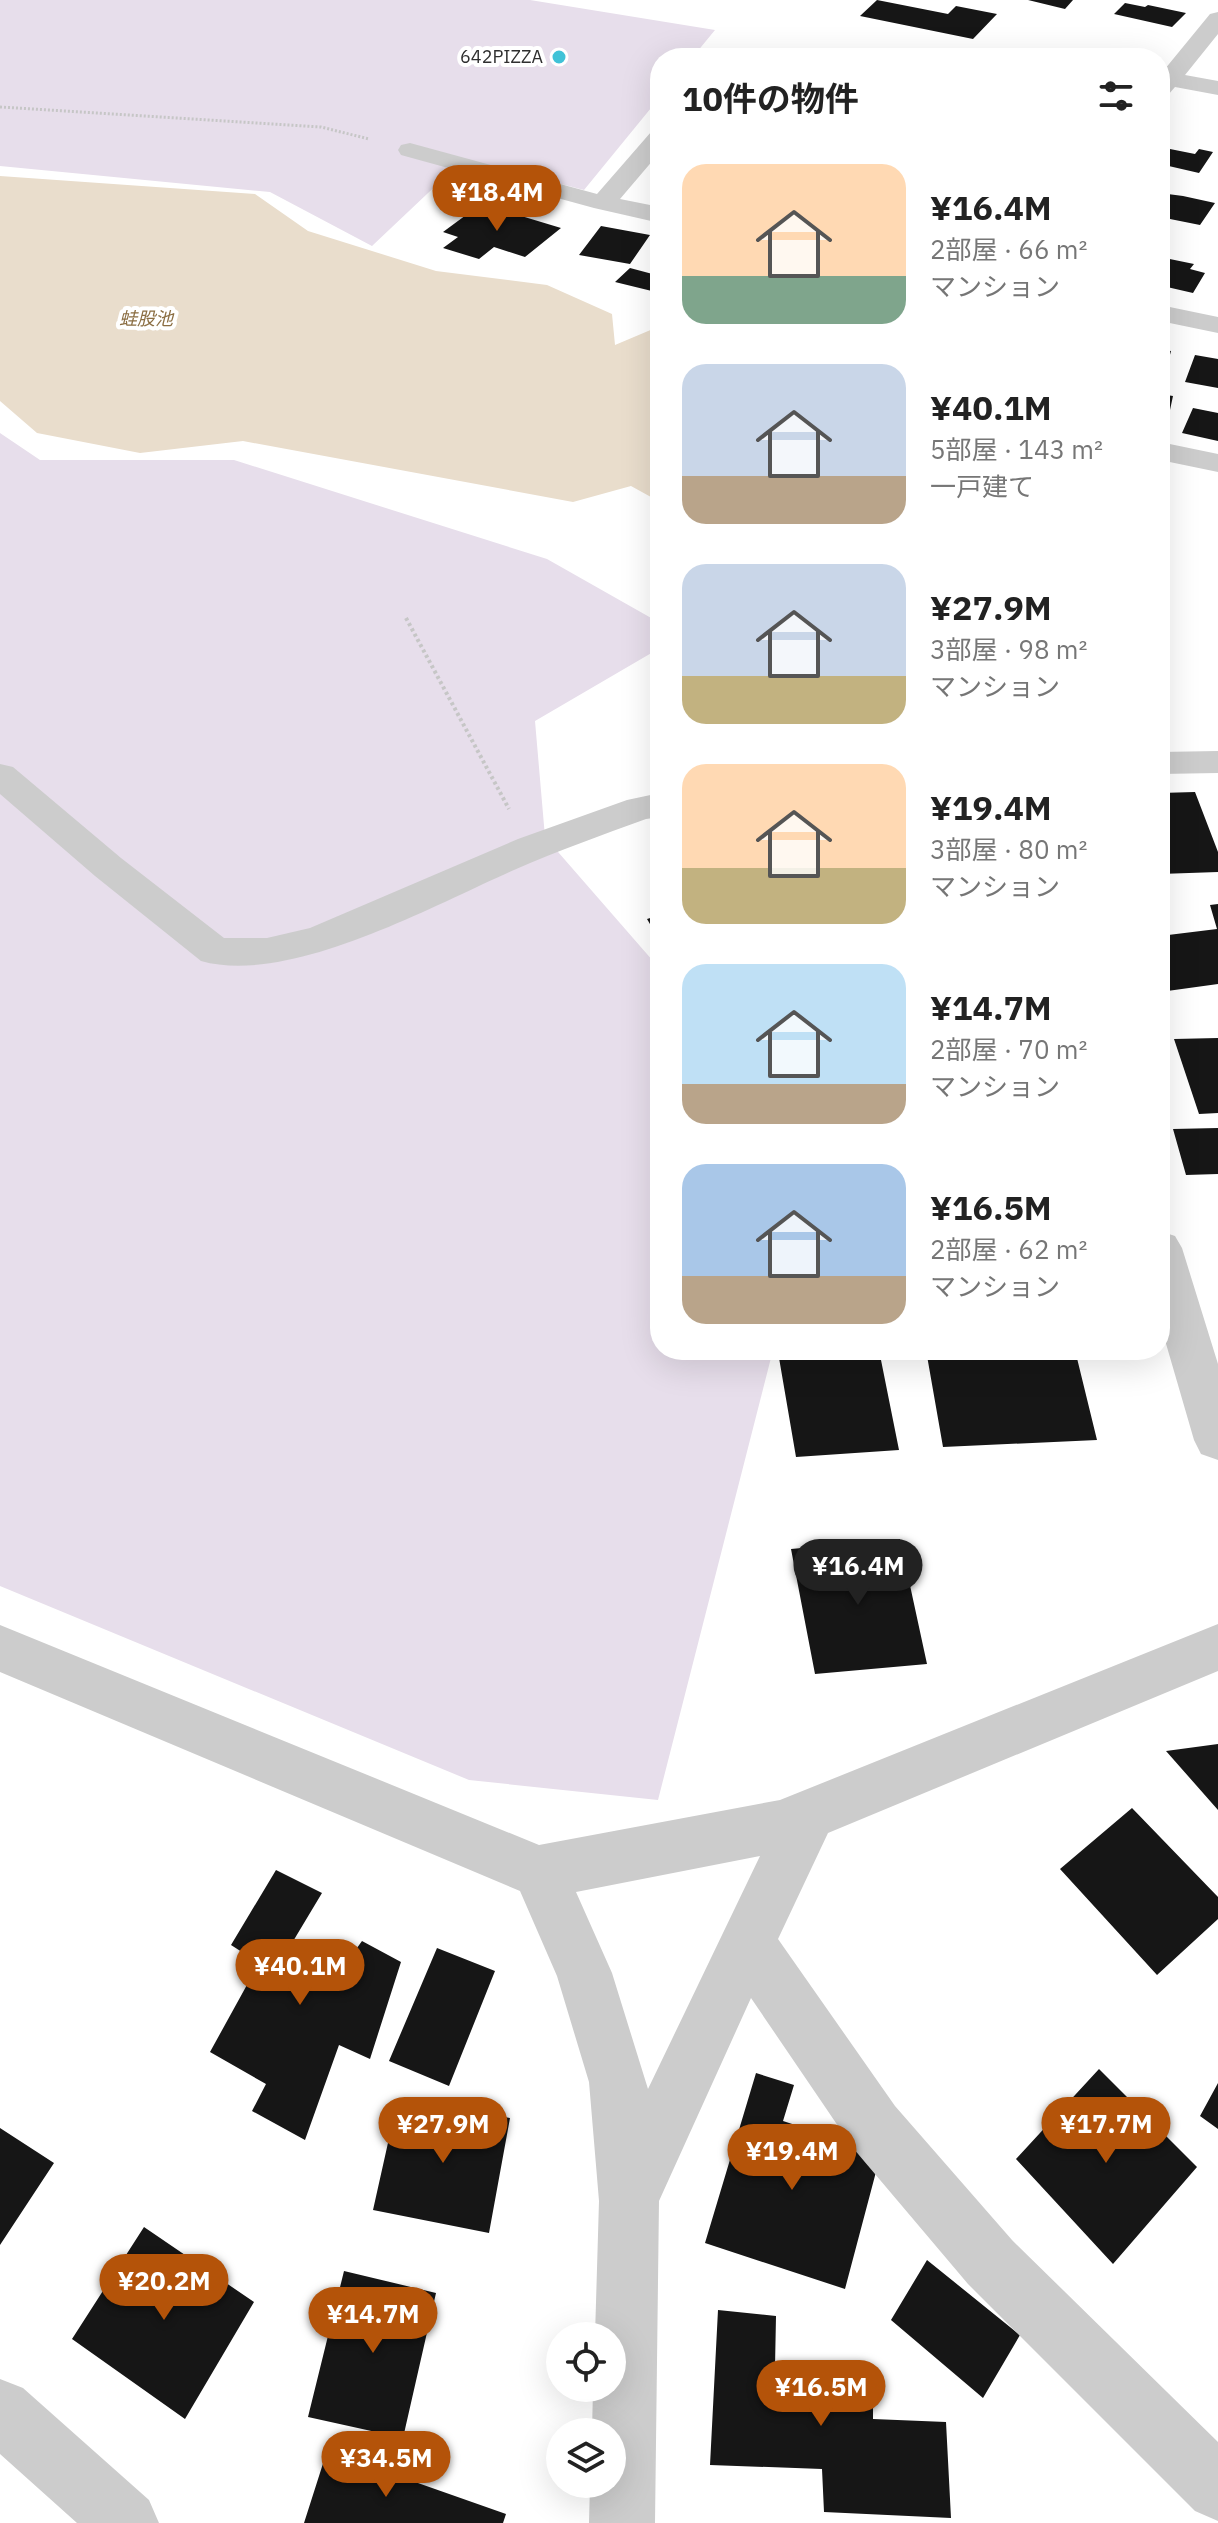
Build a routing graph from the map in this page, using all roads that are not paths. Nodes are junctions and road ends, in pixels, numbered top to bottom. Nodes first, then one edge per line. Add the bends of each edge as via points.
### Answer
1 (1218, 19) edge
2 (1170, 78) edge
3 (1170, 85) edge
4 (1218, 88) edge
5 (650, 149) edge
6 (410, 150) road end
7 (603, 203) junction
8 (650, 213) edge
9 (1170, 315) edge
10 (1218, 325) edge
11 (1170, 453) edge
12 (1218, 463) edge
13 (1218, 762) edge
14 (1170, 763) edge
15 (0, 775) edge
16 (650, 806) edge
17 (1170, 1264) edge
18 (1198, 1308) edge
19 (1218, 1440) edge
20 (1218, 1647) edge
21 (0, 1648) edge
22 (808, 1816) junction
23 (539, 1872) junction
24 (748, 1945) junction
25 (629, 2201) junction
26 (0, 2411) edge
27 (1218, 2488) edge
28 (126, 2523) edge
29 (622, 2523) edge

1 - 2 street
3 - 4 street
5 - 7 street
6 - 7 street
7 - 8 street
9 - 10 street
11 - 12 street
13 - 14 street
15 - 16 street via 215,951 267,952 320,939 531,848
17 - 18 street
18 - 19 street
20 - 22 street
21 - 23 street
22 - 23 street via 780,1826
22 - 24 street
23 - 25 street via 584,1973 618,2082
24 - 25 street
24 - 27 street via 874,2127 971,2239
25 - 29 street
26 - 28 street

